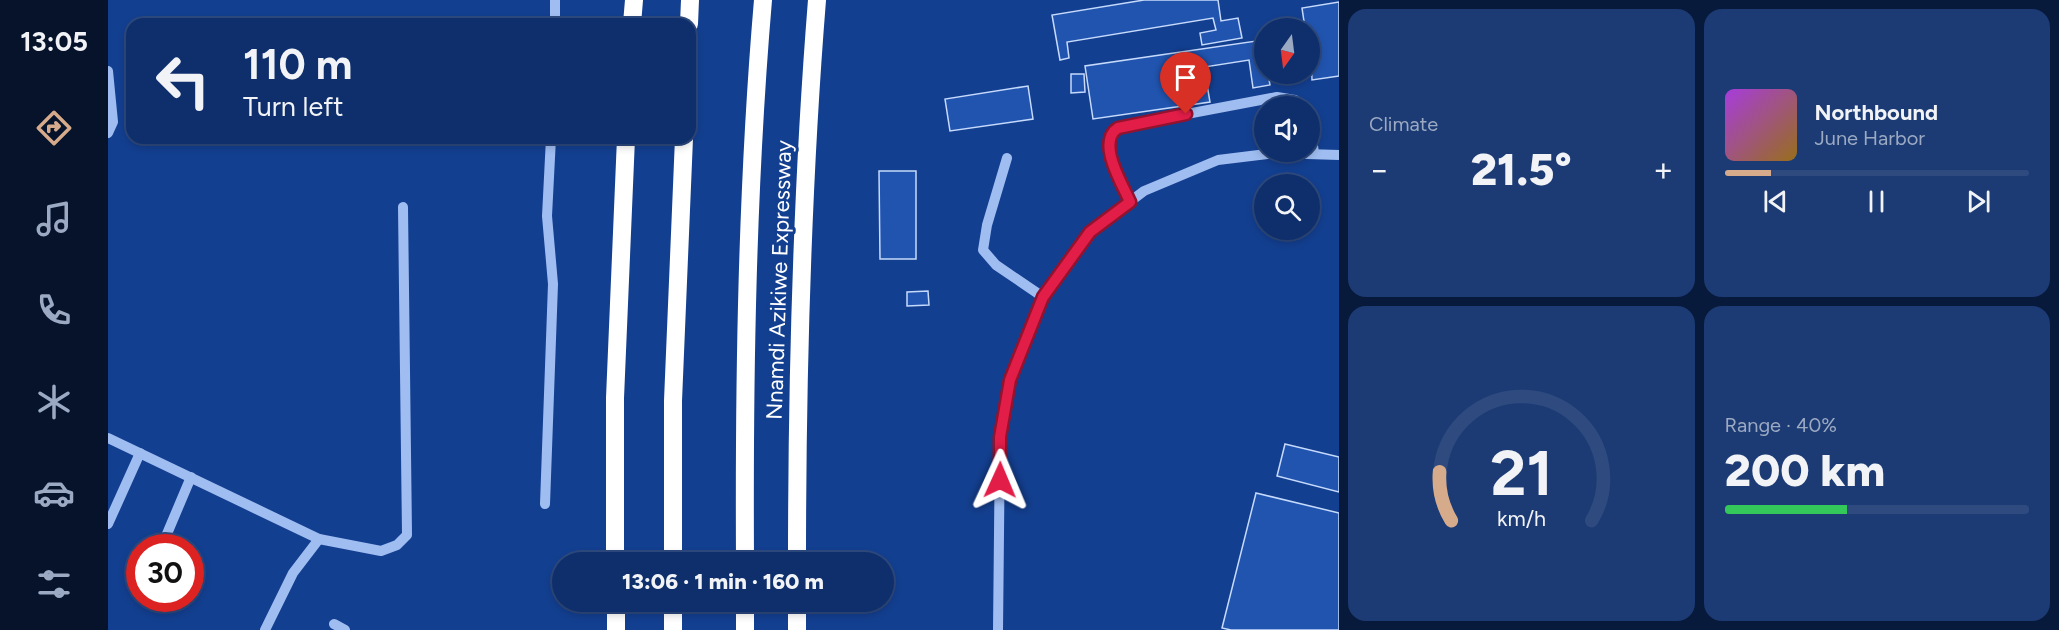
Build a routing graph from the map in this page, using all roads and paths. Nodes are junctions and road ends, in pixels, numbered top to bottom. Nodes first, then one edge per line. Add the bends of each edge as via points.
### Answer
1 (555, 0) edge
2 (634, 0) edge
3 (690, 0) edge
4 (763, 0) edge
5 (817, 0) edge
6 (555, 18) edge
7 (632, 18) edge
8 (689, 18) edge
9 (108, 71) edge
10 (110, 95) edge
11 (1254, 101) edge
12 (108, 133) edge
13 (551, 144) edge
14 (626, 144) edge
15 (684, 144) edge
16 (1320, 153) edge
17 (1339, 155) edge
18 (1254, 156) edge
19 (1007, 158) dead end
20 (1130, 202) junction
21 (404, 207) dead end
22 (1043, 297) junction
23 (108, 438) edge
24 (140, 453) junction
25 (191, 477) junction
26 (545, 504) dead end
27 (109, 519) edge
28 (167, 534) edge
29 (319, 538) junction
30 (615, 552) edge
31 (673, 552) edge
32 (745, 552) edge
33 (797, 552) edge
34 (616, 612) edge
35 (673, 612) edge
36 (745, 612) edge
37 (797, 612) edge
38 (334, 624) dead end
39 (265, 630) edge
40 (345, 630) edge
41 (616, 630) edge
42 (673, 630) edge
43 (745, 630) edge
44 (797, 630) edge
45 (998, 630) edge

1 - 6 street
2 - 7 highway
3 - 8 highway
4 - 32 highway, Nnamdi Azikiwe Expressway via 744,390
5 - 33 highway, Nnamdi Azikiwe Expressway via 797,400
9 - 10 street
10 - 12 street via 113,122
11 - 20 street via 1118,128 1110,135 1107,147
13 - 26 street via 547,216 553,284
14 - 30 highway via 615,398
15 - 31 highway via 674,401
16 - 17 street
18 - 20 street via 1218,160
19 - 22 street via 983,250 996,265
20 - 22 street via 1090,232
21 - 29 street via 407,535 397,545 381,551
22 - 45 street via 1010,380 1000,437
23 - 24 street
24 - 25 street
24 - 27 street
25 - 28 street
25 - 29 street
29 - 39 street via 293,573
34 - 41 highway
35 - 42 highway
36 - 43 highway
37 - 44 highway
38 - 40 street

